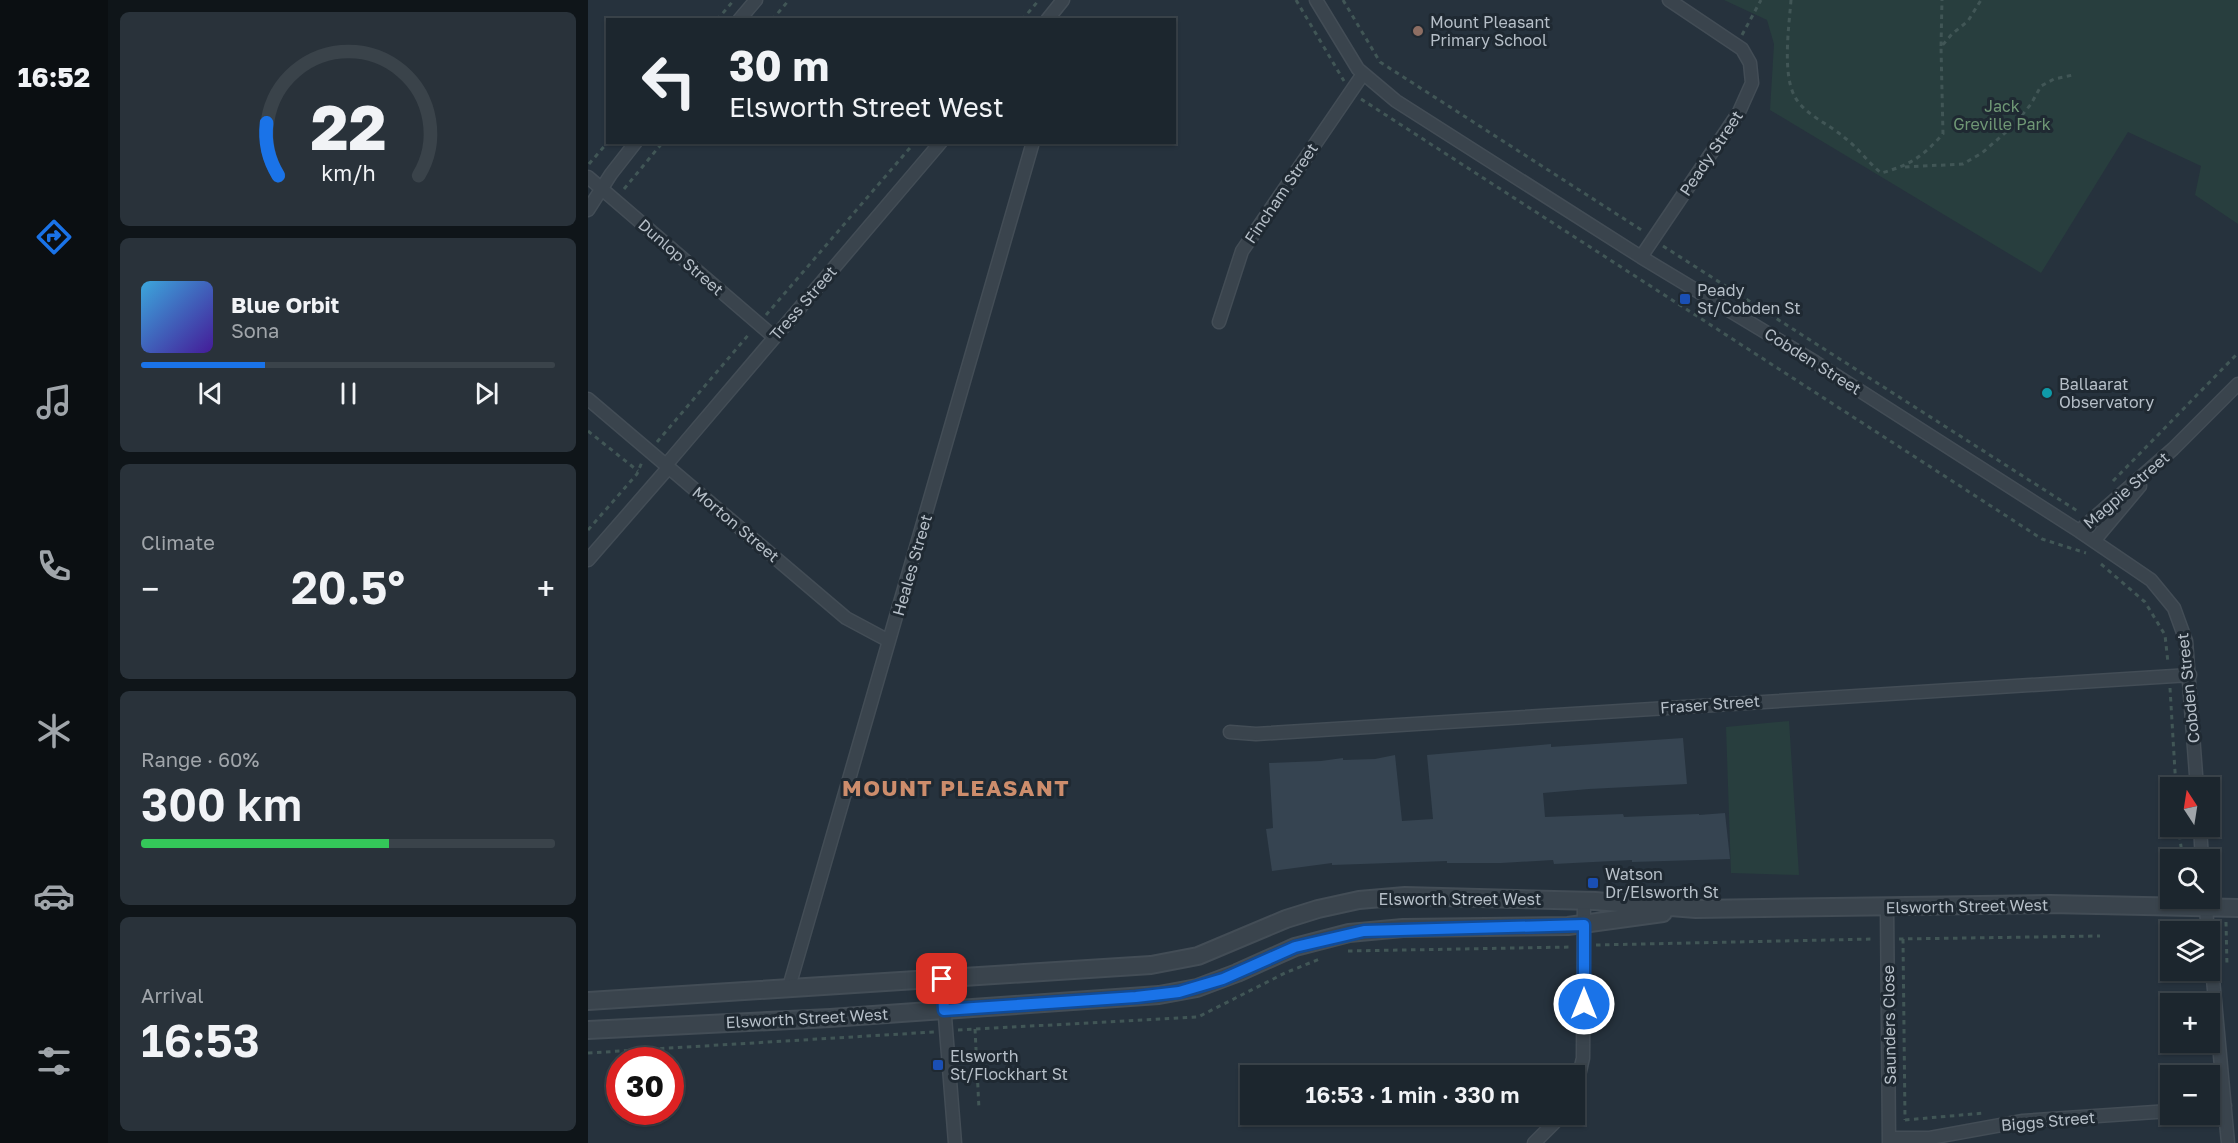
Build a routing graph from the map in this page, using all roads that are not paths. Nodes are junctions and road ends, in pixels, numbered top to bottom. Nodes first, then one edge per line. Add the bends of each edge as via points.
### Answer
1 (756, 0) edge
2 (1063, 0) edge
3 (1316, 0) edge
4 (1669, 0) edge
5 (741, 18) edge
6 (1049, 18) edge
7 (1363, 74) junction
8 (634, 144) edge
9 (939, 144) edge
10 (1032, 144) edge
11 (588, 177) edge
12 (602, 190) junction
13 (588, 210) edge
14 (1641, 256) junction
15 (1219, 322) dead end
16 (774, 337) junction
17 (2238, 384) edge
18 (588, 399) edge
19 (2173, 449) junction
20 (668, 466) junction
21 (2079, 531) junction
22 (2094, 541) junction
23 (588, 560) edge
24 (889, 640) junction
25 (2190, 675) junction
26 (1230, 732) dead end
27 (2196, 777) edge
28 (1584, 900) junction
29 (2160, 903) edge
30 (2220, 905) edge
31 (1887, 907) junction
32 (2238, 908) edge
33 (1696, 909) junction
34 (1584, 925) junction
35 (942, 979) junction
36 (2213, 981) edge
37 (789, 987) junction
38 (588, 1001) edge
39 (944, 1010) junction
40 (588, 1030) edge
41 (1581, 1065) edge
42 (2220, 1106) edge
43 (2225, 1106) junction
44 (2160, 1112) edge
45 (1557, 1125) edge
46 (1549, 1139) edge
47 (1889, 1141) edge
48 (955, 1143) edge
49 (1534, 1143) edge
50 (2228, 1143) edge

1 - 5 street
2 - 6 street
3 - 7 street, Cobden Street via 1353,64
4 - 14 street, Peady Street via 1737,44 1748,57 1752,83 1748,95
7 - 14 street, Cobden Street via 1396,100
7 - 15 street, Fincham Street via 1242,251
8 - 12 street
9 - 16 street, Tress Street
10 - 24 street, Heales Street
11 - 12 street, Dunlop Street
12 - 13 street
12 - 16 street, Dunlop Street
14 - 21 street, Cobden Street via 1768,332
16 - 20 street, Tress Street
17 - 19 street, Magpie Street
18 - 20 street, Morton Street
19 - 21 street, Magpie Street
19 - 22 street, Magpie Street
20 - 23 street, Tress Street
20 - 24 street, Morton Street via 846,618
21 - 22 street, Cobden Street
22 - 25 street, Cobden Street via 2151,580 2168,600 2184,630
24 - 37 street, Heales Street
25 - 26 street, Fraser Street via 1256,734
25 - 27 street, Cobden Street
28 - 33 street, Elsworth Street West
28 - 34 street
28 - 35 street, Elsworth Street West via 1432,895 1359,900 1301,914 1212,951 1164,963
29 - 31 street, Elsworth Street West
30 - 32 street, Elsworth Street West
31 - 33 street, Elsworth Street West
31 - 47 street, Saunders Close
33 - 34 street, Elsworth Street West
34 - 39 street, Elsworth Street West via 1364,931 1295,947 1223,979 1179,992
34 - 41 street via 1578,948
35 - 37 street, Elsworth Street West
35 - 39 street
36 - 43 street
37 - 38 street, Elsworth Street West
39 - 40 street, Elsworth Street West
39 - 48 street
42 - 43 street
43 - 50 street
44 - 47 street, Biggs Street via 2023,1121
45 - 46 street
46 - 49 street

